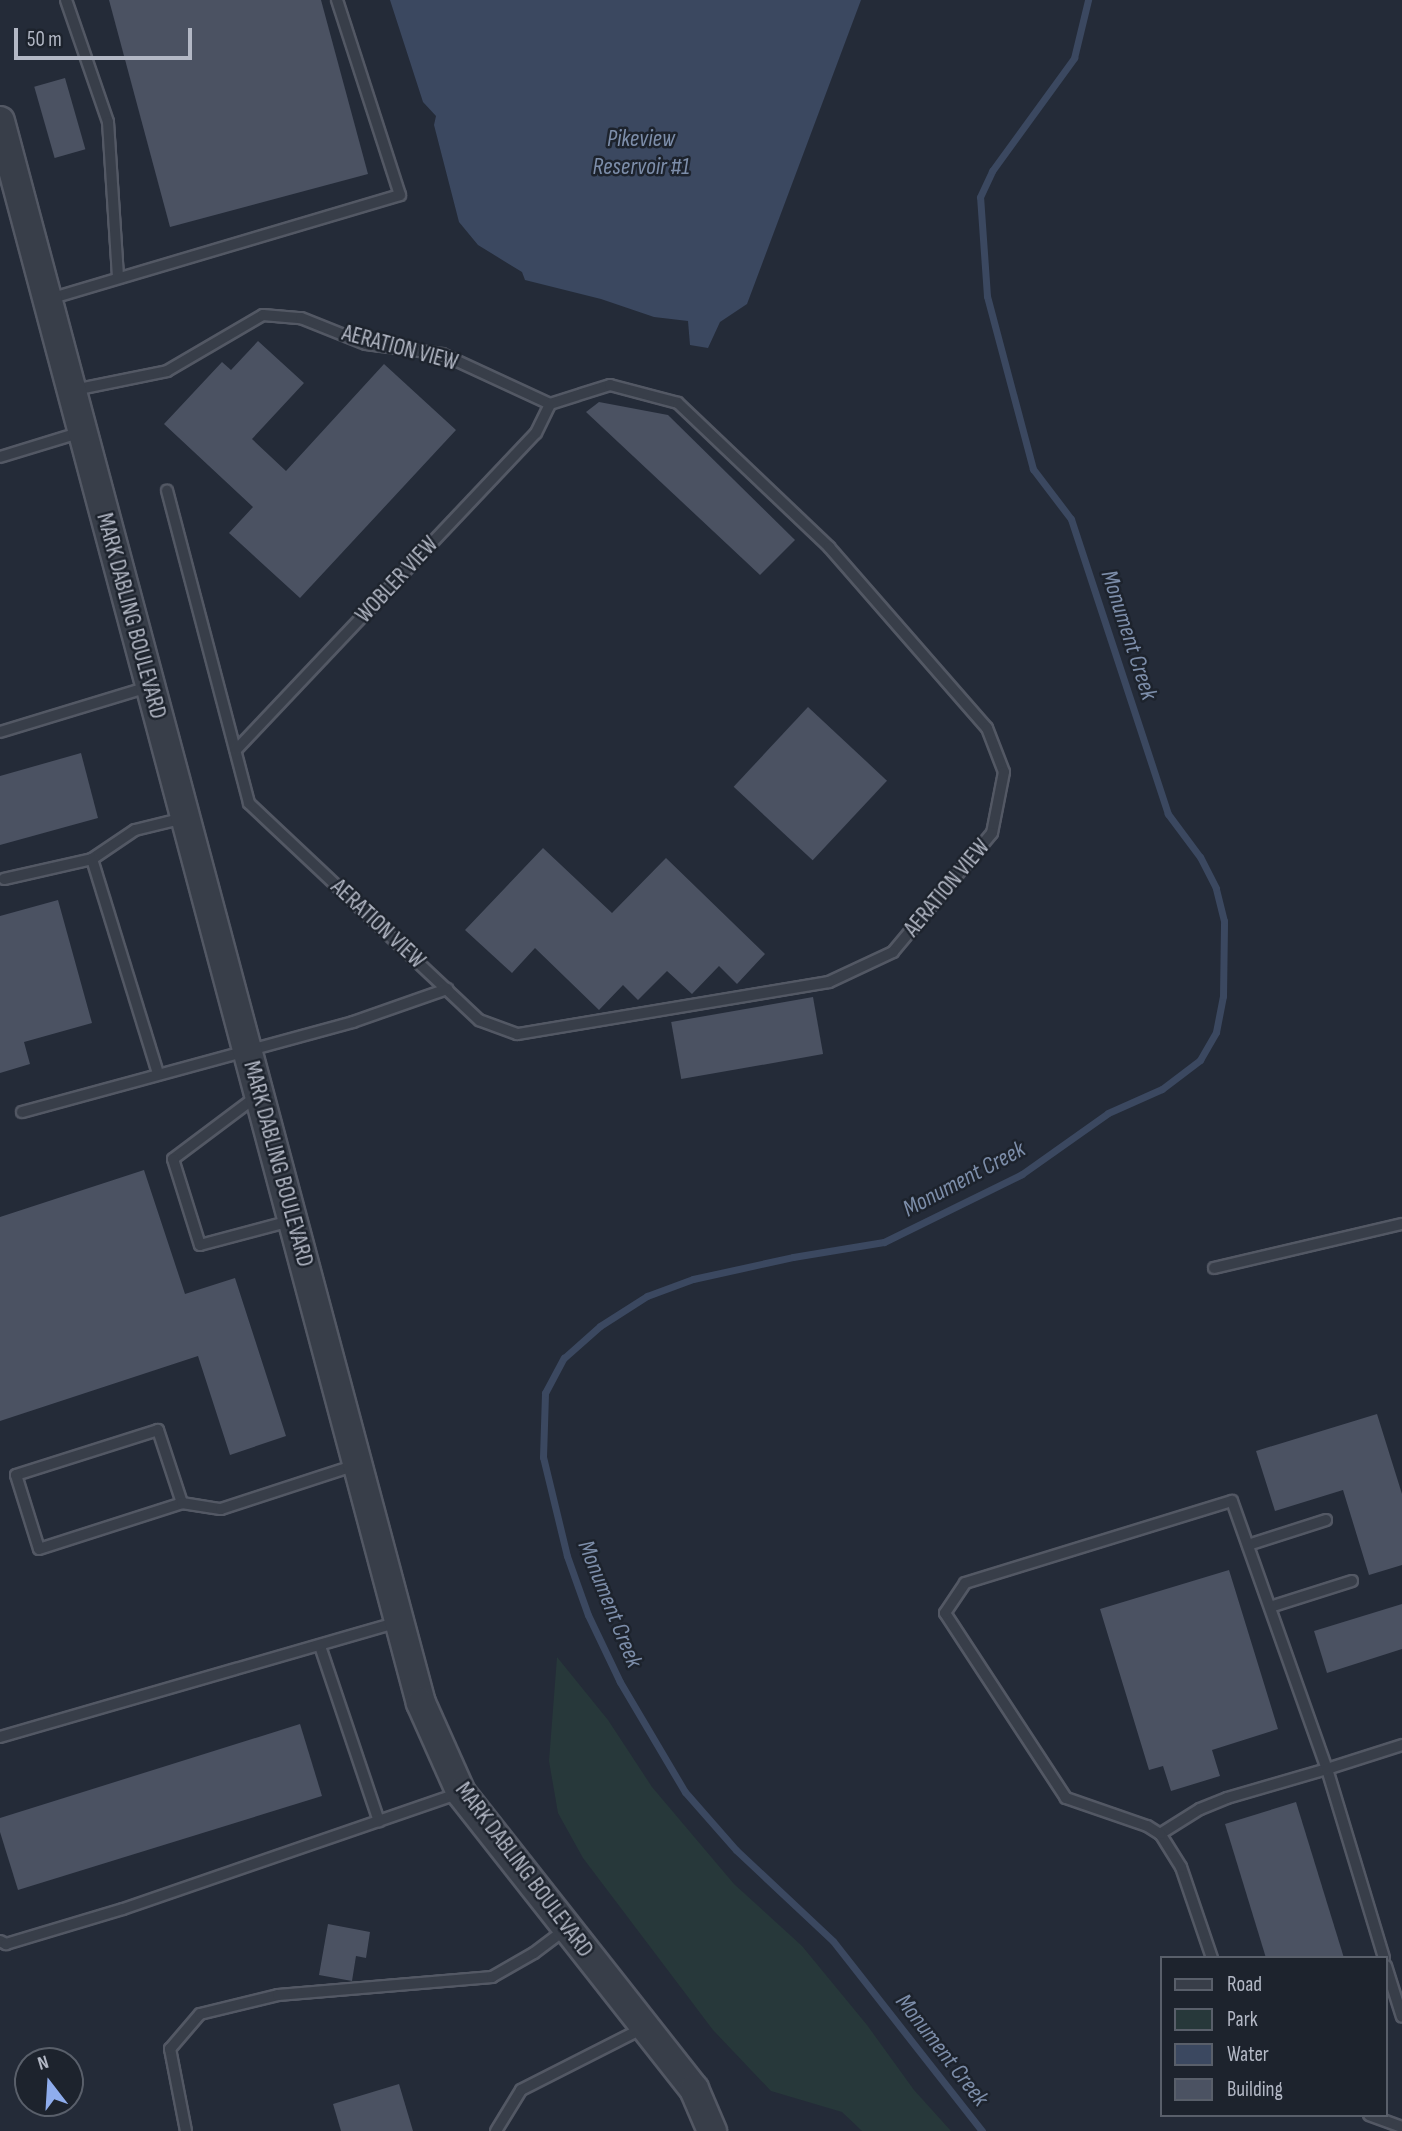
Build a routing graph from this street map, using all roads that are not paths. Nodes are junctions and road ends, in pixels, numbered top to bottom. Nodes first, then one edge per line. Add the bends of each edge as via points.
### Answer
1 (66, 0) edge
2 (337, 0) edge
3 (0, 121) edge
4 (118, 278) junction
5 (47, 300) junction
6 (71, 390) junction
7 (551, 404) junction
8 (82, 432) junction
9 (0, 457) edge
10 (167, 491) dead end
11 (150, 686) junction
12 (0, 733) edge
13 (236, 750) junction
14 (185, 818) junction
15 (92, 859) junction
16 (4, 879) dead end
17 (447, 989) junction
18 (247, 1050) junction
19 (158, 1074) junction
20 (259, 1095) junction
21 (22, 1112) dead end
22 (293, 1220) junction
23 (1402, 1224) edge
24 (1214, 1268) dead end
25 (359, 1465) junction
26 (182, 1503) junction
27 (1326, 1520) dead end
28 (1248, 1545) junction
29 (1352, 1581) dead end
30 (1270, 1607) junction
31 (401, 1621) junction
32 (320, 1646) junction
33 (0, 1737) edge
34 (1402, 1745) edge
35 (1326, 1769) junction
36 (461, 1793) junction
37 (379, 1821) junction
38 (1160, 1835) junction
39 (568, 1928) junction
40 (0, 1941) edge
41 (1211, 1956) edge
42 (1383, 1956) edge
43 (1388, 1972) edge
44 (1402, 2017) edge
45 (646, 2027) junction
46 (1374, 2117) edge
47 (1402, 2127) edge
48 (186, 2131) edge
49 (496, 2131) edge
50 (712, 2131) edge

1 - 4 lane via 108,122
2 - 4 lane via 400,195
3 - 5 street, MARK DABLING BOULEVARD
4 - 5 lane
5 - 6 street, MARK DABLING BOULEVARD
6 - 7 lane, AERATION VIEW via 167,372 262,315 301,318 366,344 442,354
6 - 8 street, MARK DABLING BOULEVARD
7 - 13 lane, WOBLER VIEW via 536,433
7 - 17 lane, AERATION VIEW via 610,385 678,403 828,547 987,728 1004,772 992,833 893,952 829,982 517,1034 480,1020
8 - 9 lane
8 - 11 street, MARK DABLING BOULEVARD
10 - 13 lane, AERATION VIEW
11 - 12 lane
11 - 14 street, MARK DABLING BOULEVARD
13 - 17 lane, AERATION VIEW via 249,803
14 - 15 lane via 135,830
14 - 18 street, MARK DABLING BOULEVARD
15 - 16 lane
15 - 19 lane
17 - 18 lane via 353,1022
18 - 19 lane
18 - 20 street, MARK DABLING BOULEVARD
19 - 21 lane
20 - 22 street, MARK DABLING BOULEVARD
20 - 22 lane via 173,1159 200,1245
22 - 25 street, MARK DABLING BOULEVARD
23 - 24 lane
25 - 26 lane via 221,1509
25 - 31 street, MARK DABLING BOULEVARD
26 - 26 lane via 39,1549 16,1475 158,1430
27 - 28 lane
28 - 30 lane
28 - 38 lane via 1233,1501 965,1583 944,1613 1066,1797
29 - 30 lane
30 - 35 lane
31 - 32 lane
31 - 36 street, MARK DABLING BOULEVARD via 421,1703
32 - 33 lane
32 - 37 lane
34 - 35 lane
35 - 38 lane via 1209,1806
35 - 42 lane
36 - 37 lane
36 - 39 street, MARK DABLING BOULEVARD
37 - 40 lane via 123,1909 6,1944
38 - 41 lane via 1181,1867
39 - 45 street, MARK DABLING BOULEVARD
39 - 48 lane via 492,1977 278,1995 200,2014 170,2049
43 - 44 lane
45 - 49 lane via 521,2090
45 - 50 street, MARK DABLING BOULEVARD via 694,2090
46 - 47 lane

